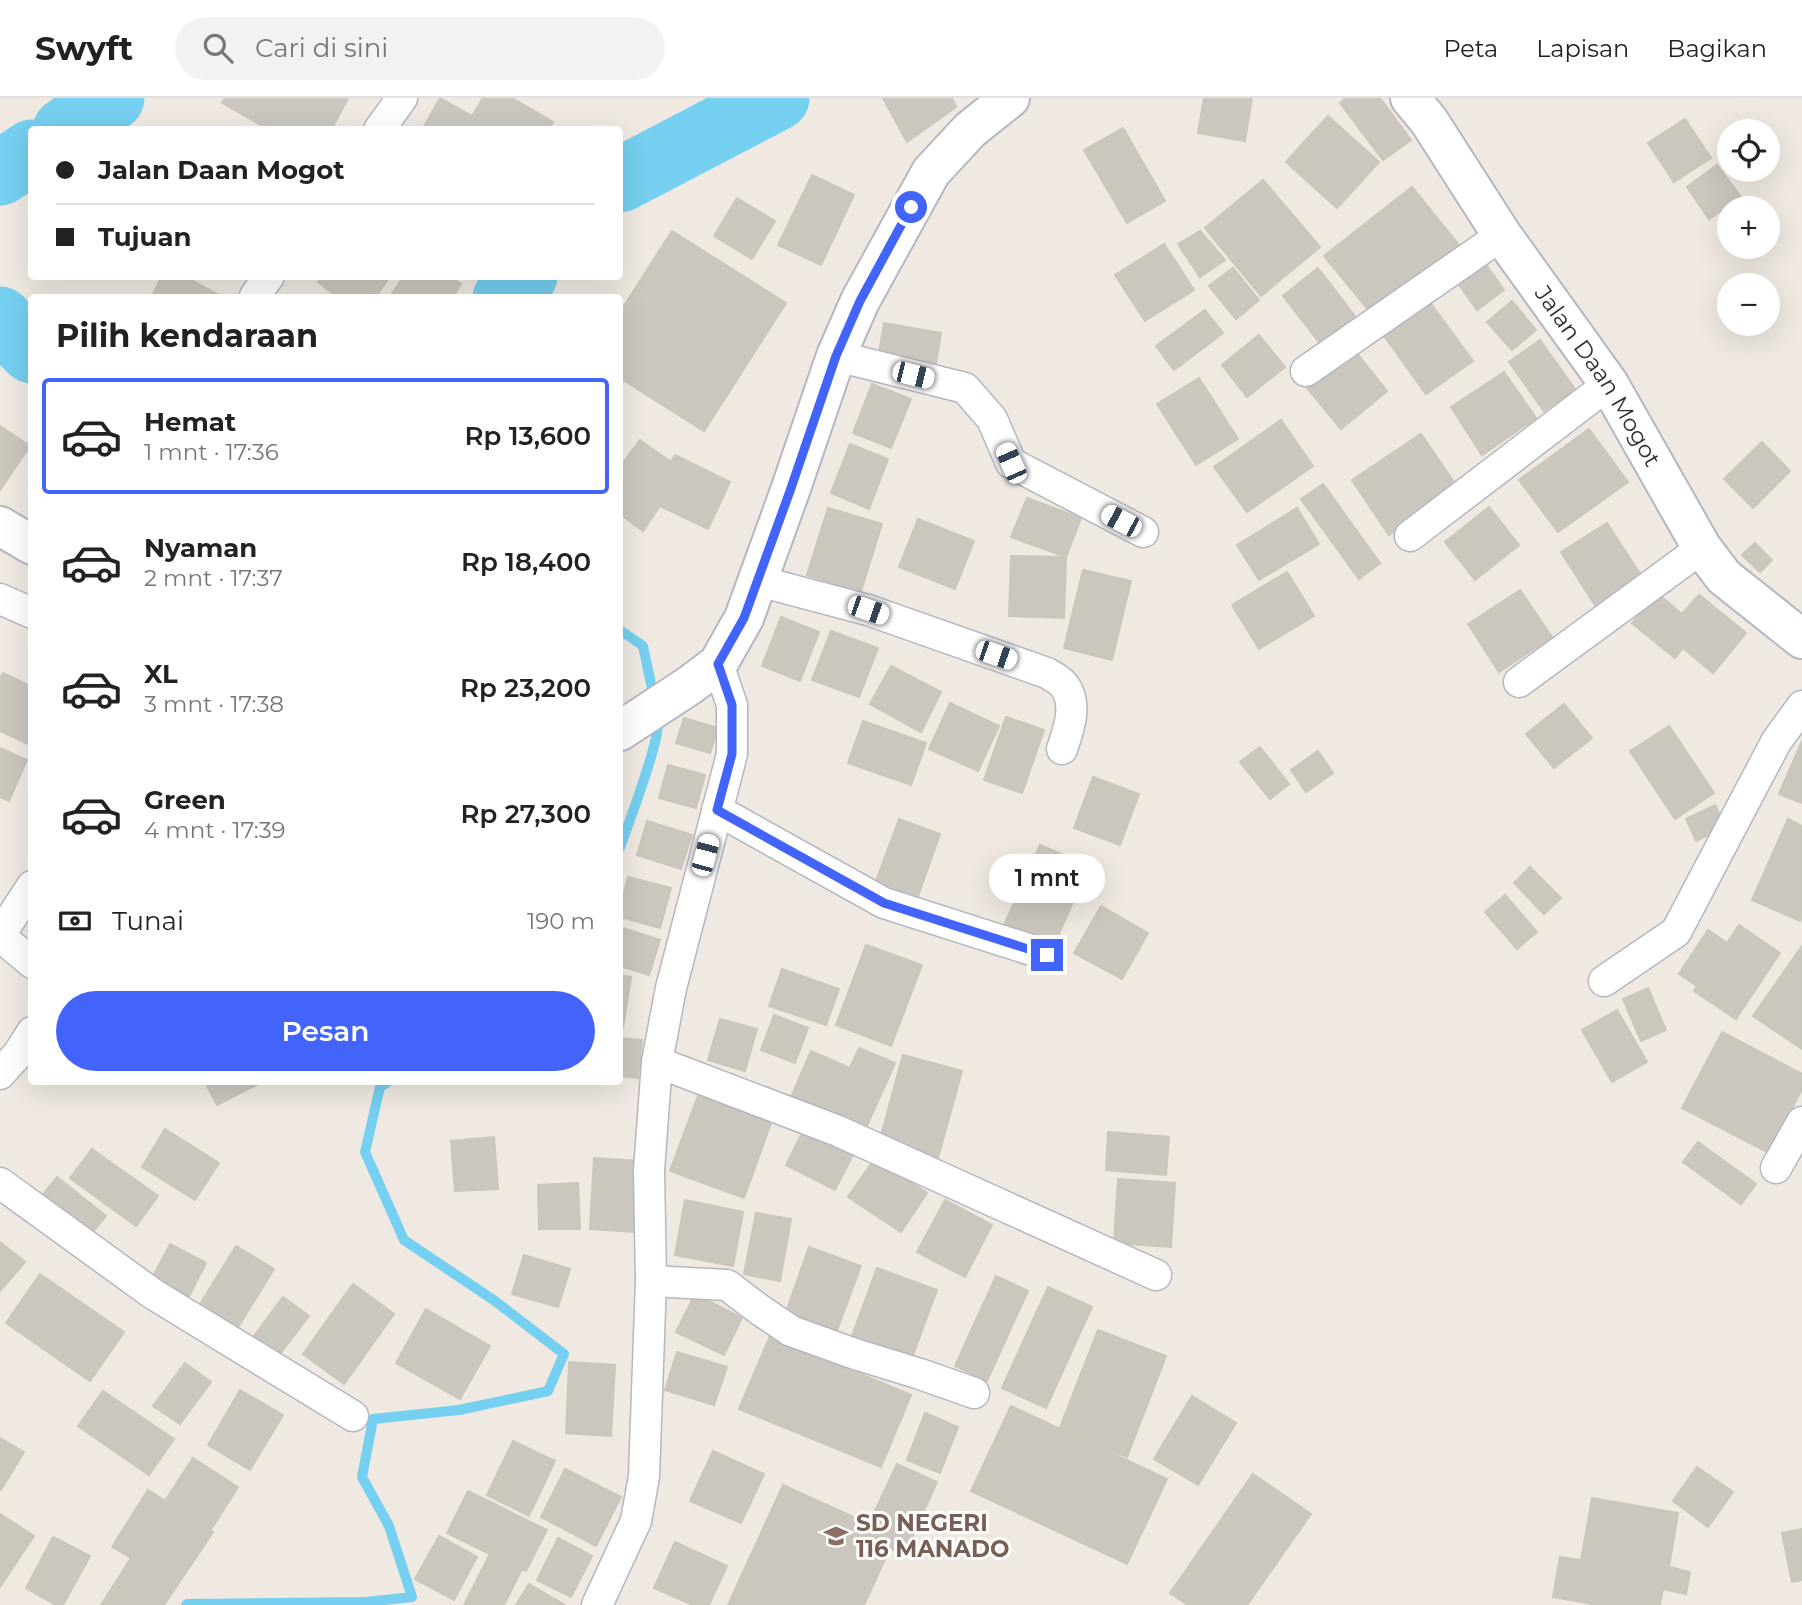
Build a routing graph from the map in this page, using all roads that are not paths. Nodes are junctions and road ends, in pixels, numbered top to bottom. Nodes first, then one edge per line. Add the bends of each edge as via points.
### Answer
1 (402, 98) edge
2 (1010, 98) edge
3 (1410, 98) edge
4 (382, 126) edge
5 (1502, 235) junction
6 (836, 356) junction
7 (1306, 371) dead end
8 (1609, 384) junction
9 (0, 526) edge
10 (1143, 532) dead end
11 (1410, 536) dead end
12 (28, 543) edge
13 (1702, 548) junction
14 (758, 581) junction
15 (0, 599) edge
16 (28, 611) edge
17 (1798, 629) edge
18 (704, 675) junction
19 (1520, 682) dead end
20 (1802, 706) edge
21 (631, 724) edge
22 (1062, 749) dead end
23 (717, 810) junction
24 (28, 892) edge
25 (0, 935) edge
26 (1047, 955) dead end
27 (28, 960) edge
28 (1604, 981) dead end
29 (28, 1039) edge
30 (657, 1062) junction
31 (0, 1074) edge
32 (1802, 1122) edge
33 (1776, 1168) dead end
34 (0, 1183) edge
35 (1156, 1275) dead end
36 (651, 1281) junction
37 (974, 1393) dead end
38 (353, 1416) dead end
39 (597, 1605) edge

1 - 4 street
2 - 6 main road via 970,130 931,172 860,301
3 - 5 main road, Jalan Daan Mogot
5 - 7 street
5 - 8 main road, Jalan Daan Mogot
6 - 10 street via 965,388 992,419 1011,463
6 - 14 main road
8 - 11 street
8 - 13 main road, Jalan Daan Mogot
9 - 12 main road
13 - 17 main road, Jalan Daan Mogot via 1724,577
13 - 19 street
14 - 18 main road via 744,618
14 - 22 street via 868,610 1047,673 1063,684 1071,708
15 - 16 street
18 - 21 main road
18 - 23 street via 732,705 732,754
20 - 28 street via 1776,742 1676,932
23 - 26 street via 884,903
23 - 30 street via 671,988
24 - 25 street
25 - 27 street
29 - 31 street
30 - 35 street via 838,1131
30 - 36 street via 649,1170
32 - 33 street
34 - 38 street via 153,1294
36 - 37 street via 727,1284 791,1331
36 - 39 street via 643,1476 636,1521

